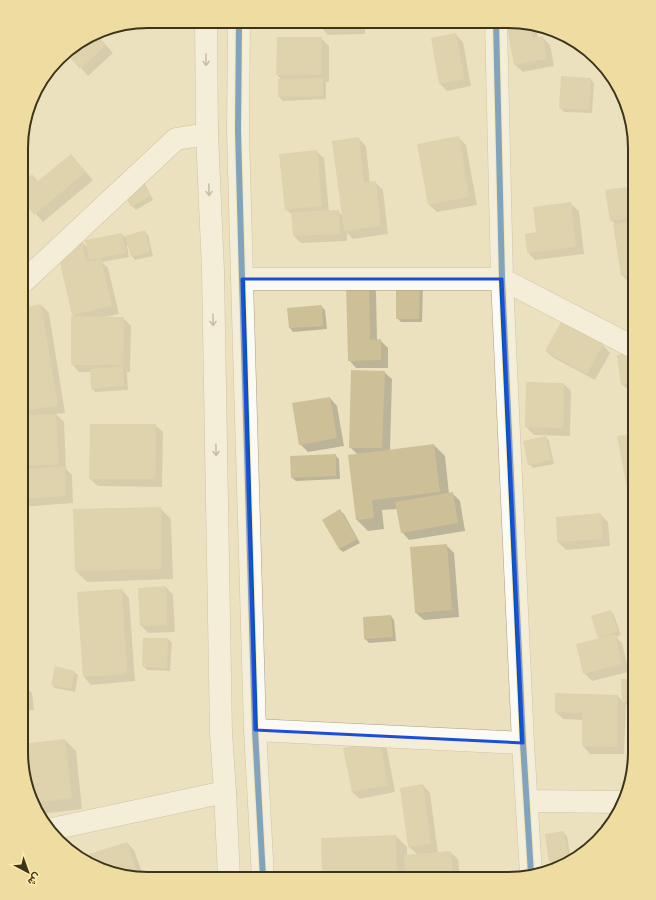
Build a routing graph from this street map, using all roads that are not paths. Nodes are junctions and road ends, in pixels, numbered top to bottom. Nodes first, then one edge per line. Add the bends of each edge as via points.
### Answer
1 (206, 28) edge
2 (238, 28) edge
3 (496, 28) edge
4 (207, 134) junction
5 (28, 277) edge
6 (242, 279) junction
7 (502, 280) junction
8 (628, 344) edge
9 (255, 730) junction
10 (523, 743) junction
11 (225, 792) junction
12 (527, 802) junction
13 (617, 802) edge
14 (56, 828) edge
15 (530, 870) edge
16 (228, 872) edge
17 (263, 872) edge

1 -> 4 street
2 - 6 street
3 - 7 street
4 - 5 street via 176,139
4 -> 11 street via 213,279 221,733
6 - 7 street
6 - 9 street
7 - 8 street
7 - 10 street
9 - 10 street
9 - 17 street
10 - 12 street
11 - 14 street
11 - 16 street
12 - 13 street
12 - 15 street

